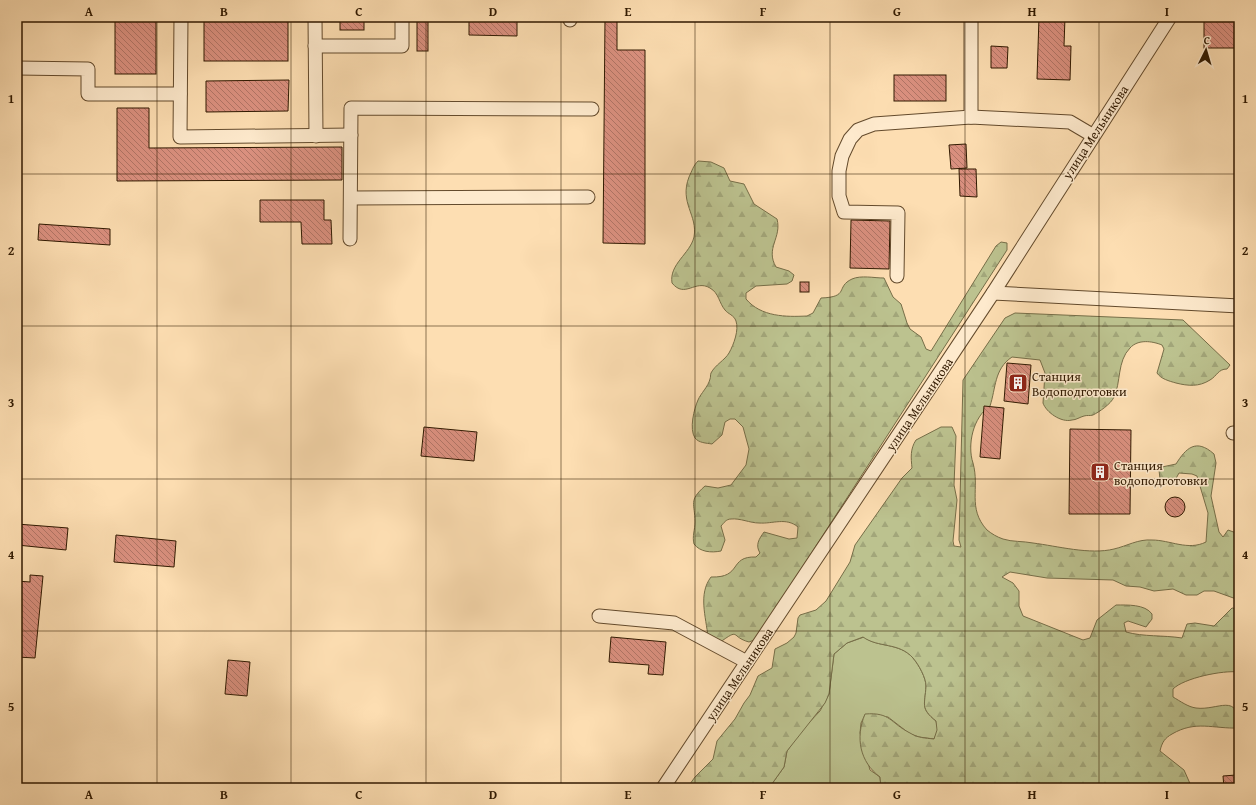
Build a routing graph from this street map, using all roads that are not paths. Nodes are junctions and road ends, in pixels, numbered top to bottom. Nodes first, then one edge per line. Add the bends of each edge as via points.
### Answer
1 (181, 17) edge
2 (315, 17) edge
3 (402, 17) edge
4 (971, 17) edge
5 (1170, 17) edge
6 (315, 46) junction
7 (17, 68) edge
8 (180, 94) junction
9 (592, 109) dead end
10 (971, 117) junction
11 (351, 135) junction
12 (1092, 135) junction
13 (316, 136) junction
14 (588, 197) dead end
15 (351, 198) junction
16 (350, 239) dead end
17 (897, 276) dead end
18 (993, 292) junction
19 (1239, 306) edge
20 (599, 616) dead end
21 (747, 662) junction
22 (663, 788) edge

1 - 8 street
2 - 6 street
3 - 6 street via 402,46
4 - 10 street
5 - 12 street, улица Мельникова
6 - 13 street
7 - 8 street via 88,68 88,94
8 - 13 street via 180,138
9 - 11 street via 351,108
10 - 12 street via 1070,122
10 - 17 street via 874,124 858,130 850,139 842,156 839,196 844,212 898,213
11 - 13 street
11 - 15 street
12 - 18 street, улица Мельникова
14 - 15 street
15 - 16 street
18 - 19 street
18 - 21 street, улица Мельникова
20 - 21 street via 674,623
21 - 22 street, улица Мельникова

